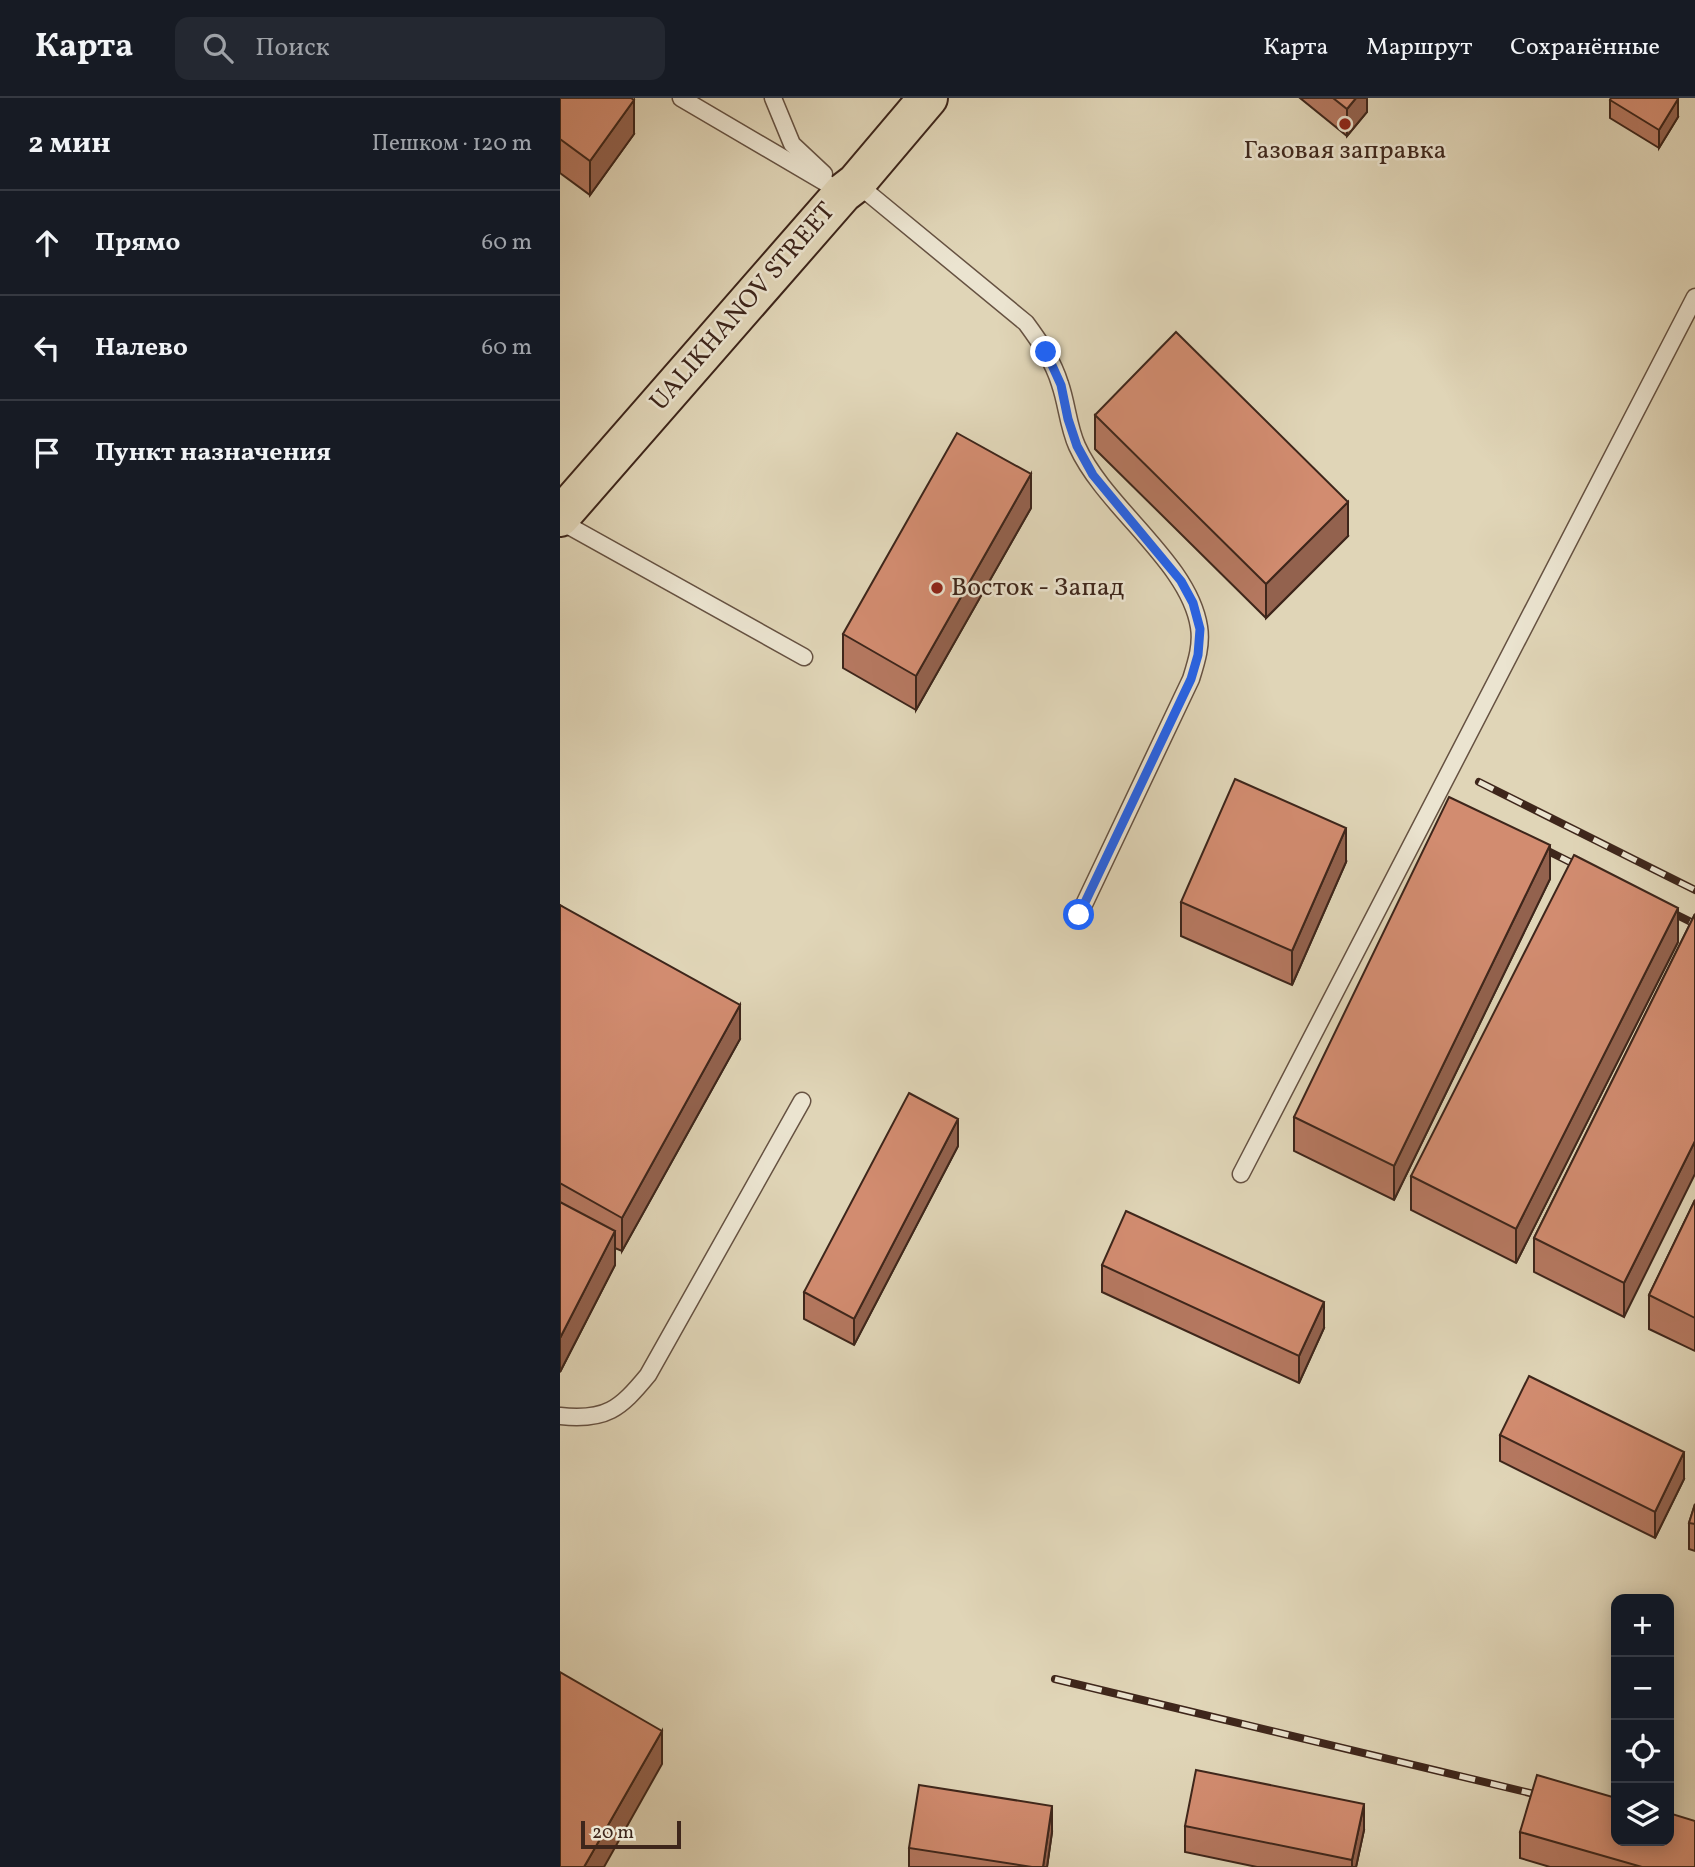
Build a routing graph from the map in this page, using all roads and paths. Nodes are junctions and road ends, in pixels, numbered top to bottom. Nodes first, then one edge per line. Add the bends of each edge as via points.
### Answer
1 (681, 98) edge
2 (773, 98) edge
3 (928, 98) edge
4 (849, 188) junction
5 (1695, 297) edge
6 (560, 519) edge
7 (804, 657) dead end
8 (1079, 915) dead end
9 (802, 1101) dead end
10 (1241, 1174) dead end
11 (560, 1416) edge

1 - 4 lane
2 - 4 lane via 792,144
3 - 4 highway, UALIKHANOV STREET
4 - 6 highway, UALIKHANOV STREET
4 - 8 lane via 1026,323 1061,385 1077,446 1093,475 1181,581 1193,603 1200,629 1191,679
5 - 10 lane
6 - 7 lane
9 - 11 lane via 648,1376 629,1398 605,1414

